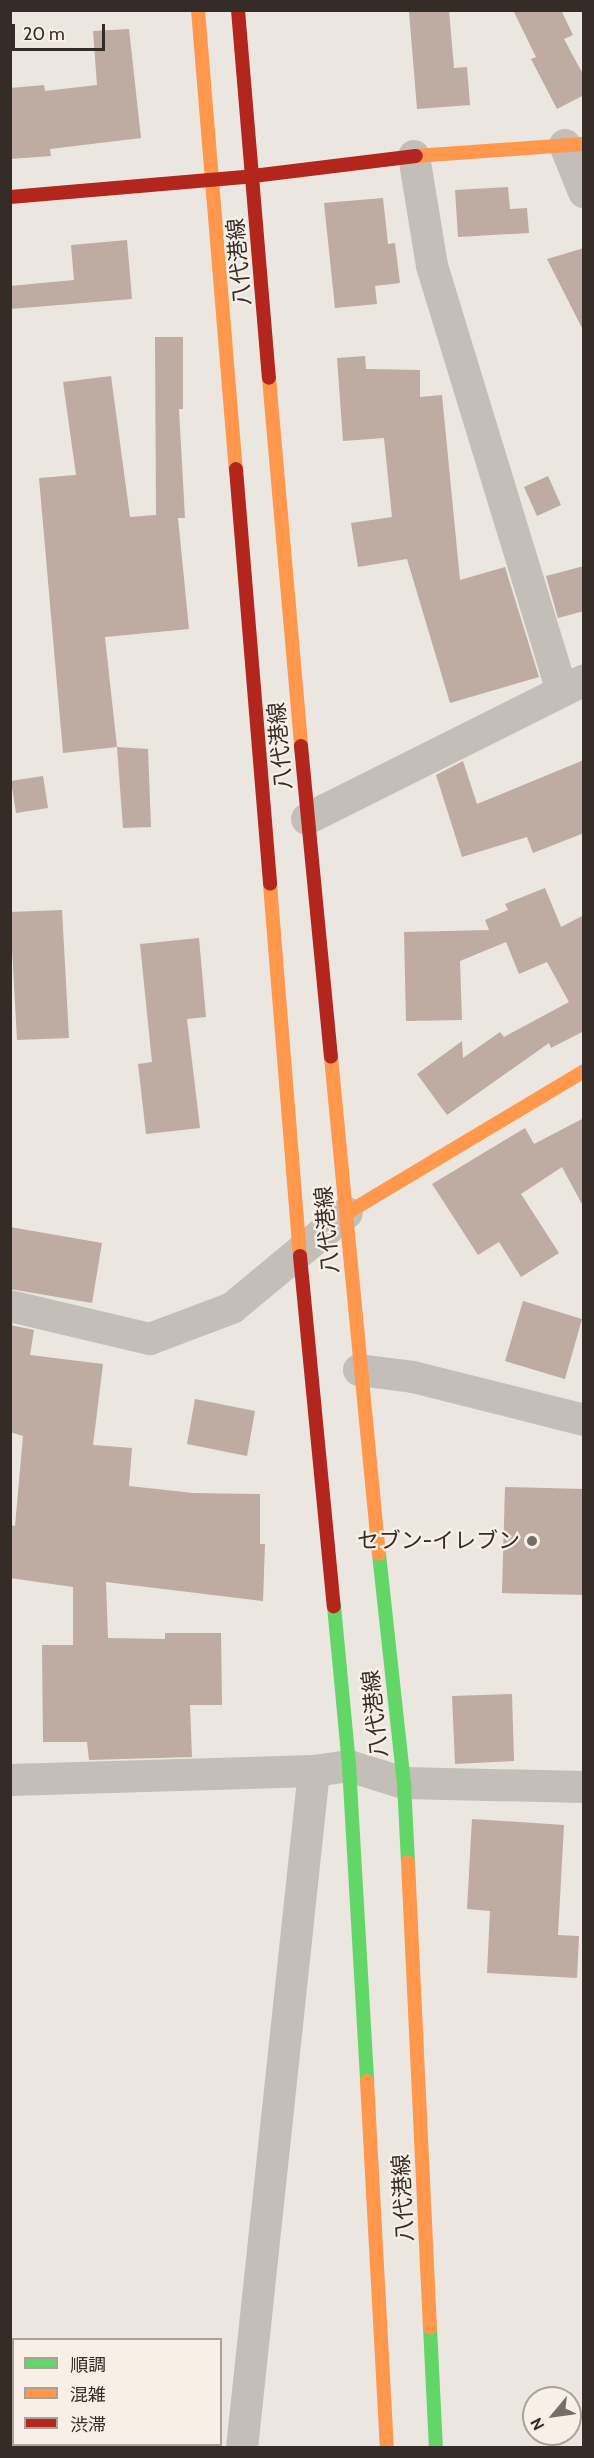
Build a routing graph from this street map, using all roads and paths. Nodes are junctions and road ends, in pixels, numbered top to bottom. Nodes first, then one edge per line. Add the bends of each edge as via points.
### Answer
1 (198, 10) edge
2 (238, 10) edge
3 (574, 145) edge
4 (414, 156) junction
5 (253, 176) junction
6 (212, 179) junction
7 (584, 192) edge
8 (10, 196) edge
9 (573, 685) edge
10 (307, 819) junction
11 (584, 1071) edge
12 (347, 1213) junction
13 (300, 1255) junction
14 (10, 1306) edge
15 (359, 1370) junction
16 (584, 1420) edge
17 (349, 1766) junction
18 (314, 1771) junction
19 (10, 1780) edge
20 (404, 1783) junction
21 (584, 1787) edge
22 (242, 2448) edge
23 (387, 2448) edge
24 (436, 2448) edge

1 - 6 main road, 八代港線
2 - 5 main road, 八代港線
3 - 4 main road
3 - 7 street
4 - 5 main road
4 - 9 street via 432,266
5 - 6 main road
5 - 10 main road, 八代港線
6 - 8 main road
6 - 13 main road, 八代港線
9 - 10 street
10 - 12 main road, 八代港線
11 - 12 main road
12 - 13 street
12 - 15 main road, 八代港線
13 - 14 street via 232,1308 150,1340
13 - 17 main road, 八代港線
15 - 16 street via 413,1377
15 - 20 main road, 八代港線
17 - 18 street
17 - 20 street
17 - 23 main road, 八代港線
18 - 19 street
18 - 22 street
20 - 21 street
20 - 24 main road, 八代港線

